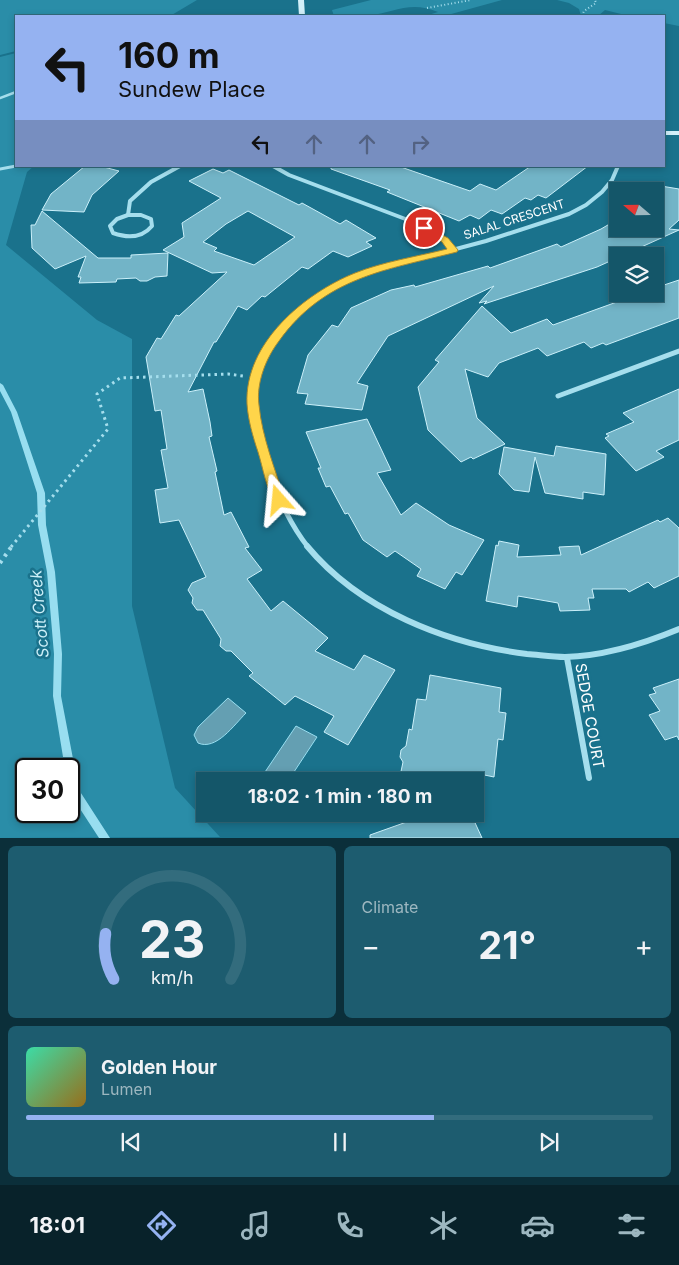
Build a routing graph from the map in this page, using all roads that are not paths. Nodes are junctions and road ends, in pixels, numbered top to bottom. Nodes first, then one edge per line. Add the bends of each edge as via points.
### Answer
1 (301, 0) edge
2 (302, 15) edge
3 (15, 92) edge
4 (0, 98) edge
5 (679, 133) edge
6 (665, 134) edge
7 (15, 166) edge
8 (178, 167) edge
9 (275, 167) edge
10 (618, 167) edge
11 (0, 169) edge
12 (128, 215) junction
13 (454, 250) junction
14 (679, 352) edge
15 (558, 396) dead end
16 (679, 628) edge
17 (567, 658) junction
18 (589, 778) dead end

1 - 2 street
3 - 4 lane
5 - 6 street
7 - 11 lane
8 - 12 street via 151,182 130,201
9 - 13 street via 408,220 437,235
10 - 13 street, SALAL CRESCENT via 610,184 574,212
12 - 12 street via 112,222 113,233 132,237 146,233 152,226 147,216
13 - 17 street, SALAL CRESCENT via 360,274 316,297 290,319 273,340 255,379 253,403 259,436 279,500 301,539 320,560 358,591 425,629 490,649
14 - 15 street
16 - 17 street, SALAL CRESCENT via 628,647
17 - 18 street, SEDGE COURT

